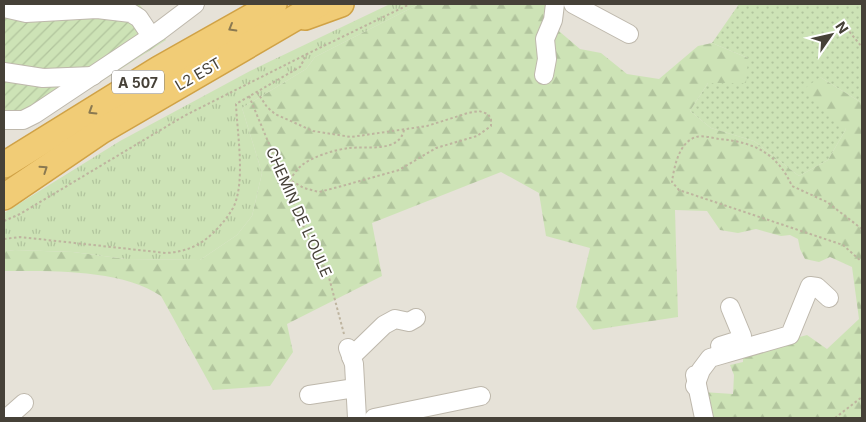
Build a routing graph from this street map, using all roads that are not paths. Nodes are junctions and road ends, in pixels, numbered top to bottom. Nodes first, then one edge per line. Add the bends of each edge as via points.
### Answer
1 (195, 4) edge
2 (320, 4) edge
3 (341, 4) edge
4 (555, 4) edge
5 (573, 4) edge
6 (4, 8) edge
7 (280, 14) edge
8 (629, 34) dead end
9 (151, 36) junction
10 (4, 72) edge
11 (544, 75) dead end
12 (94, 76) junction
13 (4, 120) edge
14 (4, 165) edge
15 (4, 197) edge
16 (829, 298) dead end
17 (730, 308) dead end
18 (416, 318) dead end
19 (695, 386) junction
20 (356, 388) junction
21 (309, 395) dead end
22 (481, 396) dead end
23 (24, 403) dead end
24 (7, 418) edge
25 (357, 418) edge
26 (374, 418) edge
27 (704, 418) edge

1 - 9 street
2 - 7 highway, L2 EST / A 507
3 - 7 highway
4 - 11 street via 545,39 547,59
5 - 8 street
6 - 9 street via 26,13 97,9 131,13 139,18
7 -> 14 highway, L2 EST / A 507 via 159,69
15 -> 7 highway, L2 EST / A 507
9 - 12 street
10 - 12 street via 43,78
12 - 13 street via 23,120
16 - 19 street via 817,287 810,286 790,335 710,358
17 - 19 street via 742,336 736,342 705,351 699,357 694,367
18 - 20 street via 409,322 395,319 350,353
19 - 27 street
20 - 21 street
20 - 25 street
22 - 26 street
23 - 24 street

